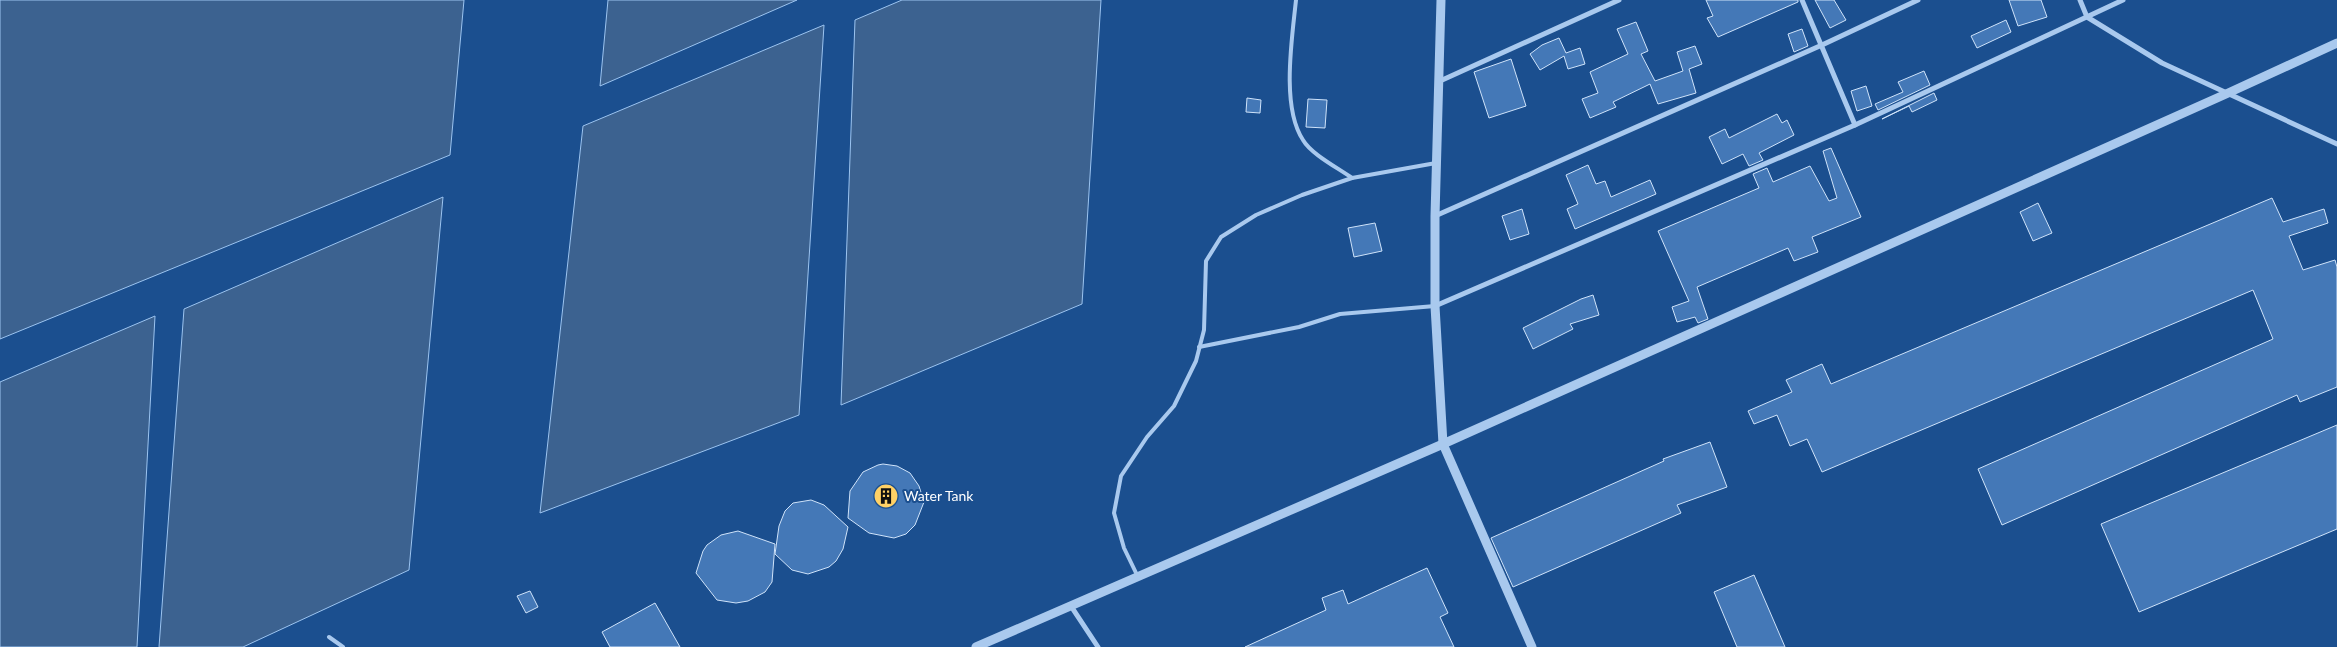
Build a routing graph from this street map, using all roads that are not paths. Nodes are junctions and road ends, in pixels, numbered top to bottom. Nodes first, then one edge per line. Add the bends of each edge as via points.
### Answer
1 (1296, 0) edge
2 (1441, 0) edge
3 (1619, 0) edge
4 (1802, 0) edge
5 (1918, 0) edge
6 (2080, 0) edge
7 (2123, 0) edge
8 (2087, 17) junction
9 (2337, 42) edge
10 (1822, 45) junction
11 (1440, 81) junction
12 (2226, 94) junction
13 (1855, 125) junction
14 (2337, 144) edge
15 (1437, 163) junction
16 (1352, 178) junction
17 (1435, 216) junction
18 (1435, 306) junction
19 (1200, 347) junction
20 (1442, 444) junction
21 (1138, 577) junction
22 (1070, 606) junction
23 (329, 637) dead end
24 (343, 647) edge
25 (976, 647) edge
26 (1098, 647) edge
27 (1532, 647) edge

1 - 16 lane via 1289,70 1293,118 1303,142
2 - 11 street
3 - 11 street
4 - 10 street
5 - 10 street
6 - 8 street
7 - 8 street
8 - 12 street via 2162,63
8 - 13 street
9 - 12 street
10 - 13 street
10 - 17 street
11 - 15 street
12 - 14 street
12 - 20 street
13 - 18 street
15 - 16 lane
15 - 17 street
16 - 19 lane via 1302,194 1221,237 1206,261 1204,330
17 - 18 street
18 - 19 lane via 1340,314 1299,327
18 - 20 street
19 - 21 lane via 1174,406 1147,437 1121,476 1114,513 1124,548
20 - 21 street
20 - 27 street
21 - 22 street
22 - 25 street
22 - 26 street
23 - 24 lane

